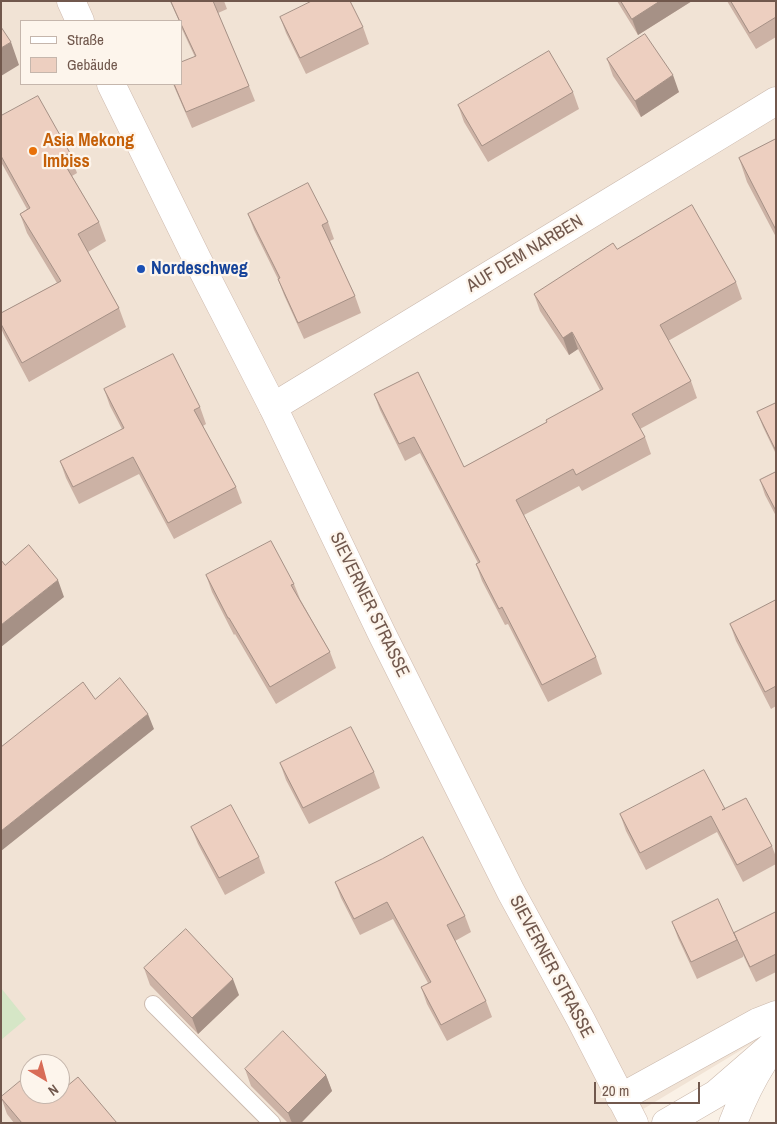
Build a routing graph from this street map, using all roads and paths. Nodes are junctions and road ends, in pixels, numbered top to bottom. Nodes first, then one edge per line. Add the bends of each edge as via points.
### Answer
1 (71, 1) edge
2 (80, 20) edge
3 (111, 85) edge
4 (776, 101) edge
5 (273, 407) junction
6 (153, 1004) dead end
7 (776, 1014) edge
8 (776, 1042) edge
9 (620, 1098) junction
10 (272, 1123) edge
11 (634, 1123) edge
12 (666, 1123) edge
13 (733, 1123) edge

1 - 2 main road
3 - 5 main road, SIEVERNER STRASSE
4 - 5 main road, AUF DEM NARBEN
5 - 9 main road, SIEVERNER STRASSE via 469,809
6 - 10 lane
7 - 9 main road
8 - 12 main road via 716,1094
8 - 13 main road via 755,1074
9 - 11 main road, SIEVERNER STRASSE

